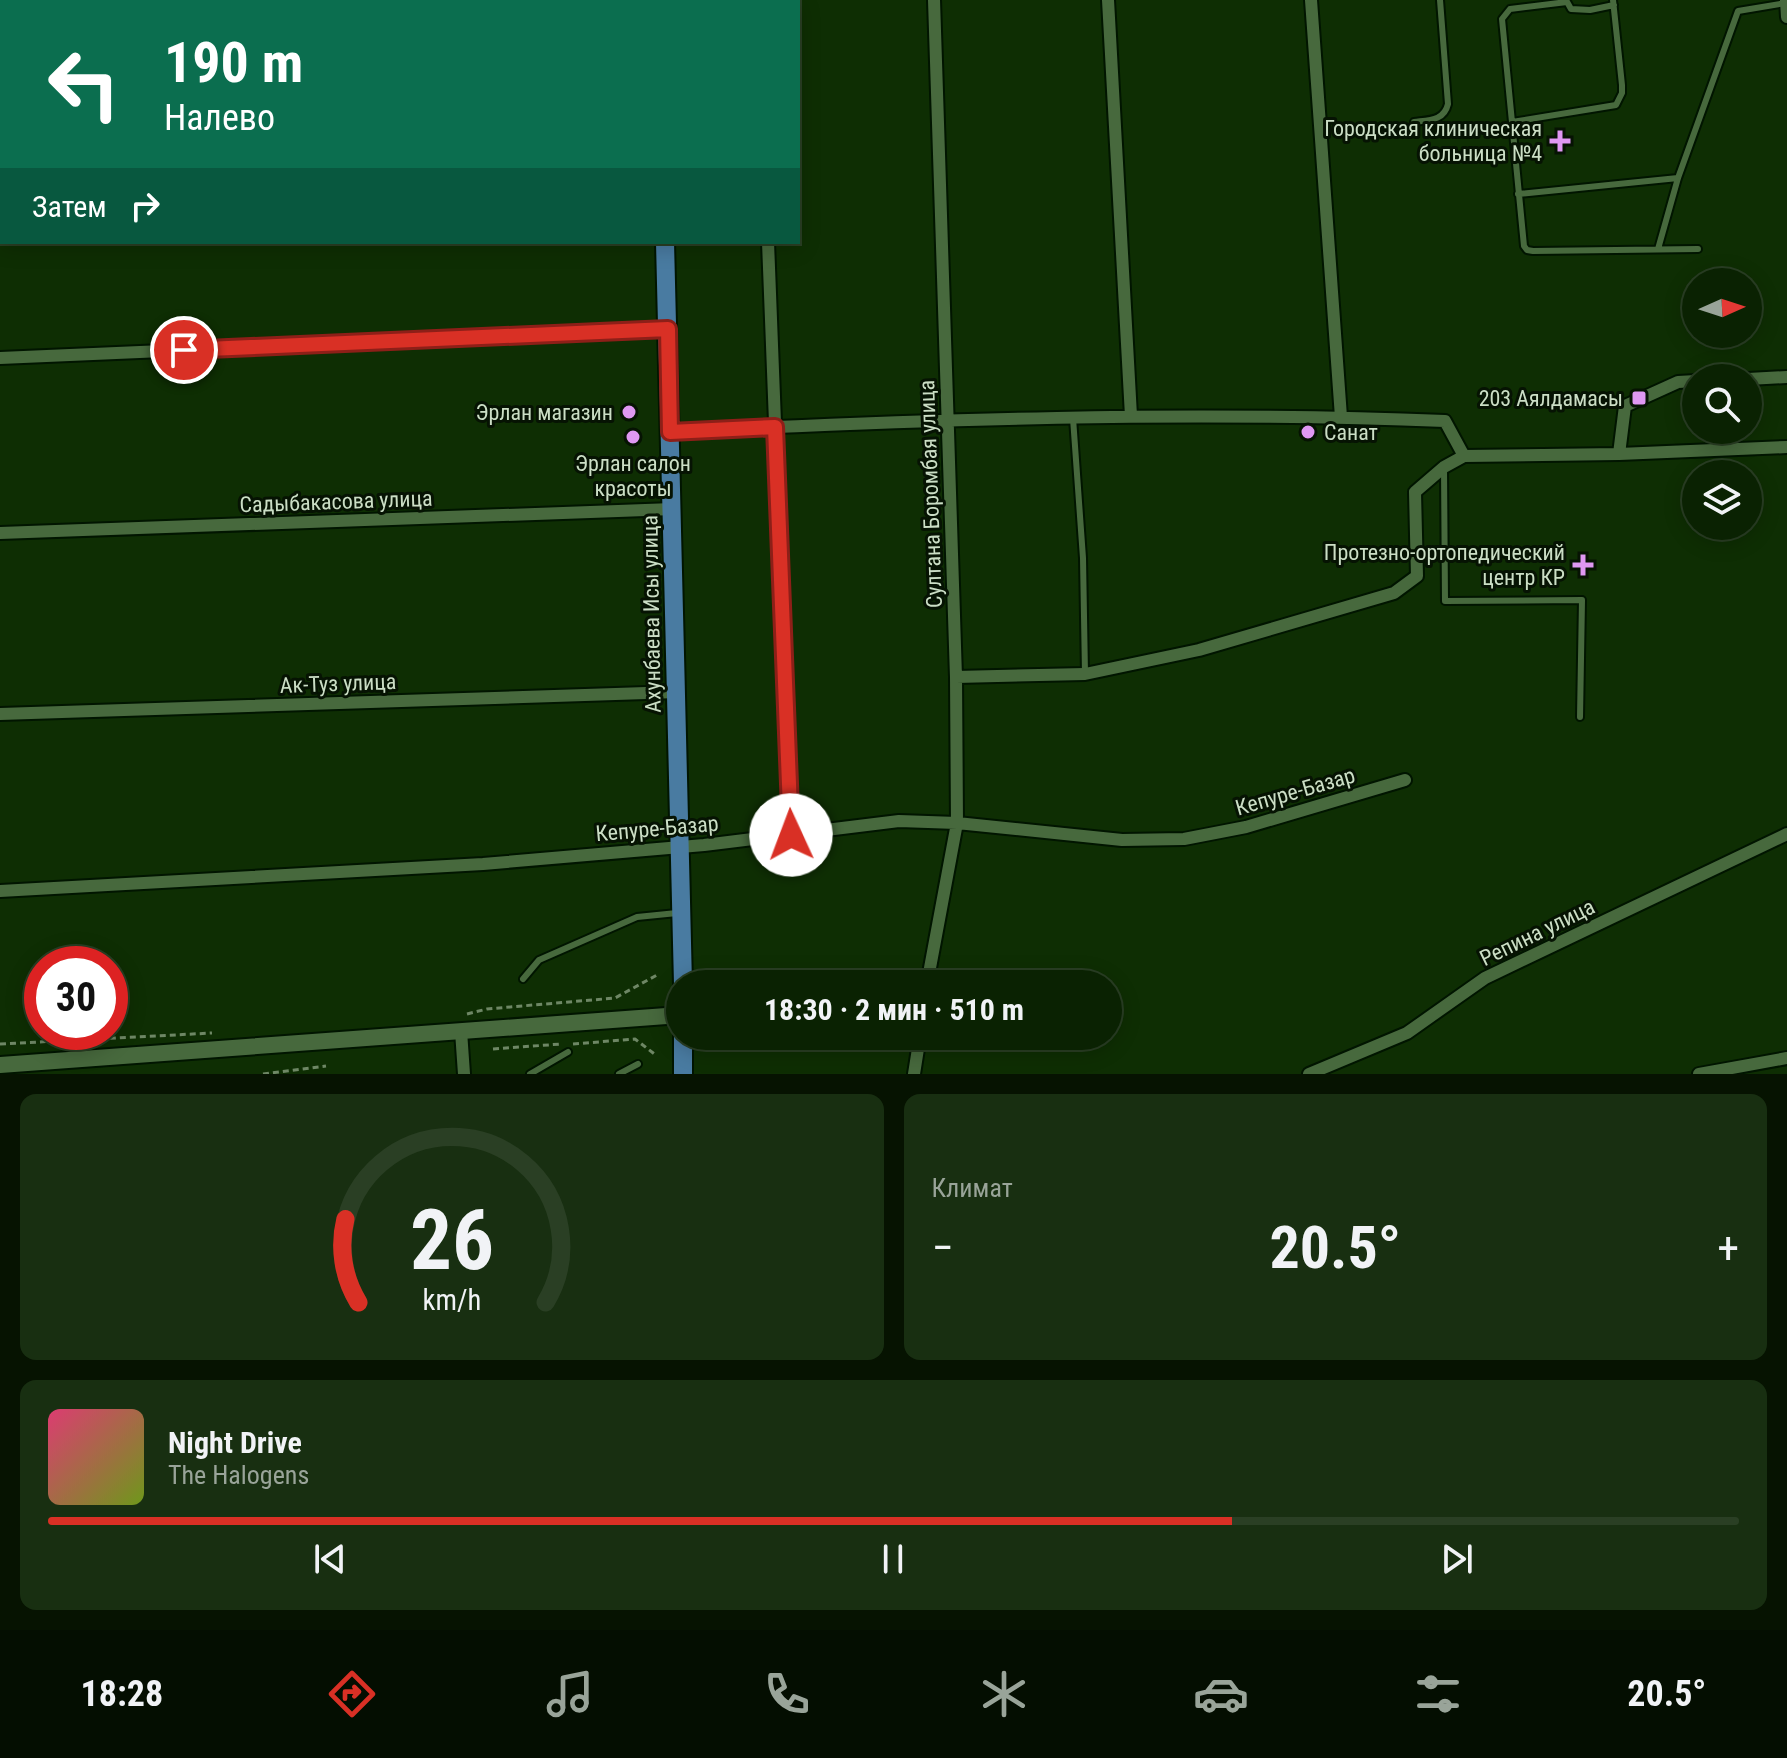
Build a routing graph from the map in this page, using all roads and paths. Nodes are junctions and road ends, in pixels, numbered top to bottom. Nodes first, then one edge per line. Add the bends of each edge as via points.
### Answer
1 (934, 0) edge
2 (1108, 0) edge
3 (1311, 0) edge
4 (1440, 0) edge
5 (1566, 1) edge
6 (1786, 1) edge
7 (1614, 3) edge
8 (1787, 17) edge
9 (1414, 122) dead end
10 (1512, 122) junction
11 (1678, 178) junction
12 (1518, 194) junction
13 (665, 244) edge
14 (768, 244) edge
15 (1658, 249) junction
16 (1698, 249) dead end
17 (668, 329) junction
18 (0, 358) edge
19 (1787, 377) edge
20 (1762, 378) edge
21 (1682, 382) edge
22 (1131, 416) junction
23 (1073, 417) junction
24 (1341, 417) junction
25 (948, 419) junction
26 (775, 427) junction
27 (670, 432) junction
28 (1787, 447) edge
29 (1619, 454) junction
30 (1464, 456) junction
31 (1444, 467) junction
32 (673, 509) junction
33 (0, 533) edge
34 (1085, 674) junction
35 (956, 677) junction
36 (677, 692) junction
37 (0, 714) edge
38 (1580, 717) dead end
39 (1405, 780) dead end
40 (957, 823) junction
41 (1787, 834) edge
42 (791, 835) junction
43 (681, 846) junction
44 (0, 891) edge
45 (681, 912) junction
46 (683, 970) edge
47 (930, 970) edge
48 (657, 975) dead end
49 (523, 979) dead end
50 (454, 1015) dead end
51 (666, 1016) edge
52 (461, 1031) junction
53 (221, 1034) dead end
54 (0, 1044) edge
55 (493, 1049) dead end
56 (683, 1050) edge
57 (918, 1050) edge
58 (568, 1052) dead end
59 (657, 1056) dead end
60 (1787, 1058) edge
61 (638, 1064) dead end
62 (0, 1065) edge
63 (326, 1066) dead end
64 (263, 1074) edge
65 (464, 1074) edge
66 (530, 1074) edge
67 (619, 1074) edge
68 (683, 1074) edge
69 (914, 1074) edge
70 (1309, 1074) edge
71 (1699, 1074) edge

1 - 25 street, Султана Боромбая улица
2 - 22 street
3 - 24 street
4 - 9 lane via 1448,104 1440,118
5 - 7 lane via 1578,11
5 - 10 lane via 1510,9 1502,19
6 - 8 street
6 - 11 lane via 1738,11
7 - 10 lane via 1622,93 1616,105
10 - 12 lane
11 - 12 lane
11 - 15 lane
12 - 15 lane via 1527,250
13 - 17 main road, Ахунбаева Исы улица
14 - 26 street
15 - 16 lane
17 - 18 street
17 - 27 main road, Ахунбаева Исы улица
19 - 20 street
21 - 29 street via 1625,406
22 - 23 street
22 - 24 street
23 - 25 street
23 - 34 lane
24 - 30 street via 1445,421
25 - 26 street
25 - 35 street, Султана Боромбая улица
26 - 27 street
26 - 42 street
27 - 32 main road, Ахунбаева Исы улица
28 - 29 street
29 - 30 street
30 - 31 street
31 - 34 street via 1415,492 1417,576 1394,593 1199,650
31 - 38 lane via 1445,601 1582,600
32 - 33 street, Садыбакасова улица
32 - 36 main road, Ахунбаева Исы улица
34 - 35 street
35 - 40 street, Султана Боромбая улица
36 - 37 street, Ак-Туз улица
36 - 43 main road, Ахунбаева Исы улица
39 - 40 street, Кепуре-Базар via 1246,827 1184,839 1122,840
40 - 42 street, Кепуре-Базар via 899,821
40 - 47 street, Султана Боромбая улица
41 - 70 street, Репина улица via 1485,978 1407,1033
42 - 43 street, Кепуре-Базар
43 - 44 street, Кепуре-Базар via 483,864
43 - 45 main road, Ахунбаева Исы улица
45 - 46 main road, Ахунбаева Исы улица
45 - 49 lane via 637,917 539,960
48 - 50 path via 615,998
51 - 52 street
52 - 62 street
52 - 65 street
53 - 54 path
55 - 59 path via 635,1039
56 - 68 main road
57 - 69 street
58 - 66 lane
60 - 71 street
61 - 67 lane
63 - 64 path

